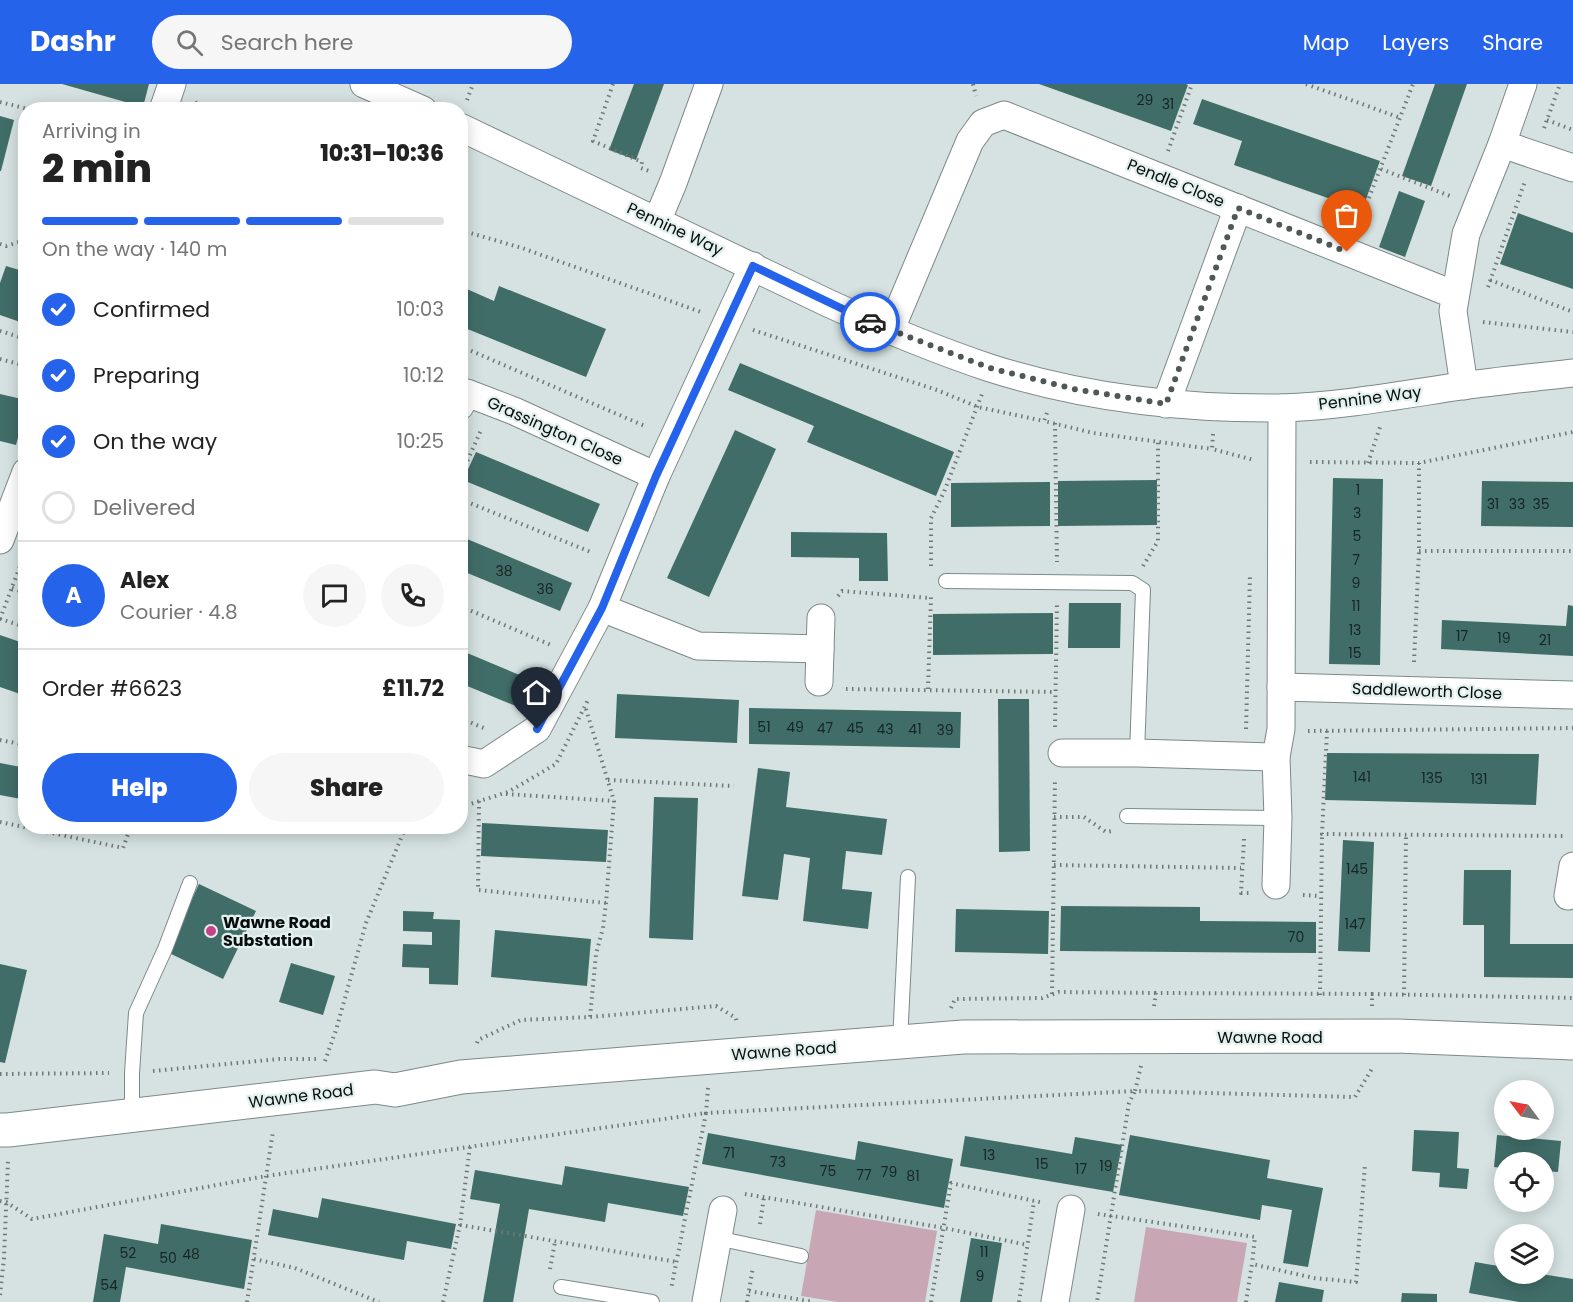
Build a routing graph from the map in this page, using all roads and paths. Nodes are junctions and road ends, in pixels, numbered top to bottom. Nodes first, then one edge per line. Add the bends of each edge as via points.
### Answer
1 (172, 84) edge
2 (364, 84) edge
3 (613, 84) edge
4 (709, 84) edge
5 (1192, 84) edge
6 (1306, 84) edge
7 (1413, 84) edge
8 (1523, 84) edge
9 (1560, 84) edge
10 (0, 102) edge
11 (166, 102) edge
12 (405, 102) edge
13 (18, 106) edge
14 (1401, 118) junction
15 (1547, 120) junction
16 (1573, 130) edge
17 (468, 131) edge
18 (1503, 144) junction
19 (1534, 155) junction
20 (1573, 168) edge
21 (1381, 169) junction
22 (1159, 176) junction
23 (673, 183) junction
24 (1477, 207) junction
25 (1238, 208) junction
26 (657, 221) junction
27 (18, 242) edge
28 (0, 244) edge
29 (6, 246) junction
30 (0, 250) edge
31 (1347, 252) junction
32 (753, 266) junction
33 (1460, 268) junction
34 (1491, 280) junction
35 (1487, 291) dead end
36 (1455, 295) junction
37 (1573, 312) edge
38 (1455, 323) junction
39 (0, 331) edge
40 (890, 331) junction
41 (1573, 332) edge
42 (18, 337) edge
43 (468, 349) edge
44 (0, 359) edge
45 (18, 364) edge
46 (990, 368) junction
47 (1573, 373) edge
48 (1055, 385) junction
49 (1464, 386) junction
50 (468, 393) edge
51 (493, 403) junction
52 (1166, 404) junction
53 (978, 407) junction
54 (1214, 407) junction
55 (1282, 408) junction
56 (1044, 421) junction
57 (1055, 423) junction
58 (1573, 432) edge
59 (673, 439) junction
60 (1158, 442) junction
61 (1212, 449) junction
62 (468, 459) edge
63 (1281, 460) junction
64 (1419, 463) junction
65 (656, 476) junction
66 (18, 493) edge
67 (468, 502) edge
68 (0, 540) edge
69 (1419, 551) junction
70 (1573, 552) edge
71 (593, 553) dead end
72 (1250, 567) dead end
73 (931, 571) dead end
74 (18, 573) edge
75 (946, 581) dead end
76 (1057, 582) junction
77 (1132, 583) junction
78 (12, 588) junction
79 (18, 590) edge
80 (931, 590) dead end
81 (931, 598) junction
82 (602, 608) junction
83 (468, 610) edge
84 (821, 618) joint
85 (0, 619) edge
86 (18, 625) edge
87 (820, 649) junction
88 (576, 657) junction
89 (819, 682) joint
90 (1281, 687) junction
91 (928, 690) junction
92 (1413, 690) junction
93 (1056, 692) junction
94 (1573, 695) edge
95 (586, 709) dead end
96 (1573, 728) edge
97 (1281, 729) junction
98 (1327, 731) junction
99 (0, 740) edge
100 (18, 743) edge
101 (1137, 753) junction
102 (1057, 755) junction
103 (1245, 756) junction
104 (1276, 757) junction
105 (468, 761) edge
106 (608, 780) junction
107 (734, 786) dead end
108 (503, 794) dead end
109 (479, 801) dead end
110 (614, 801) junction
111 (1127, 816) joint
112 (1054, 818) junction
113 (1246, 818) junction
114 (1278, 818) junction
115 (0, 822) edge
116 (18, 826) edge
117 (57, 834) edge
118 (127, 834) edge
119 (403, 834) edge
120 (1322, 834) junction
121 (1406, 834) junction
122 (1573, 836) edge
123 (1054, 865) junction
124 (1573, 866) edge
125 (1241, 868) junction
126 (908, 877) dead end
127 (190, 883) dead end
128 (1276, 885) dead end
129 (1241, 893) dead end
130 (1568, 896) dead end
131 (606, 903) junction
132 (1156, 993) junction
133 (1052, 994) junction
134 (1372, 994) junction
135 (1320, 995) junction
136 (1404, 995) junction
137 (1573, 998) edge
138 (590, 1017) junction
139 (1148, 1037) junction
140 (1373, 1037) junction
141 (939, 1040) junction
142 (900, 1042) junction
143 (1573, 1043) edge
144 (746, 1054) junction
145 (712, 1057) junction
146 (326, 1059) junction
147 (132, 1073) junction
148 (0, 1074) edge
149 (461, 1077) junction
150 (1135, 1091) junction
151 (321, 1094) junction
152 (706, 1113) junction
153 (132, 1116) junction
154 (4, 1130) edge
155 (471, 1146) junction
156 (1365, 1164) dead end
157 (266, 1176) junction
158 (691, 1188) junction
159 (702, 1190) dead end
160 (0, 1201) edge
161 (1034, 1201) dead end
162 (6, 1202) junction
163 (733, 1202) joint
164 (1071, 1209) dead end
165 (460, 1225) junction
166 (717, 1238) junction
167 (1028, 1245) junction
168 (801, 1256) dead end
169 (254, 1259) junction
170 (677, 1262) junction
171 (561, 1287) dead end
172 (749, 1291) dead end
173 (671, 1292) dead end
174 (0, 1295) edge
175 (247, 1302) edge
176 (379, 1302) edge
177 (443, 1302) edge
178 (652, 1302) edge
179 (706, 1302) edge
180 (814, 1302) edge
181 (1019, 1302) edge
182 (1055, 1302) edge
183 (1097, 1302) edge
184 (1246, 1302) edge

1 - 11 street
2 - 12 street
3 - 23 path via 593,141 642,162 641,168
4 - 23 street
5 - 22 path
6 - 14 path
7 - 14 path
8 - 18 street
9 - 15 path
10 - 13 path
14 - 21 path
15 - 16 path
15 - 19 path
17 - 26 street, Pennine Way
18 - 19 street
18 - 24 street
19 - 20 street
19 - 34 path
21 - 24 path
21 - 31 path
22 - 25 street, Pendle Close
22 - 40 street, Pendle Close via 1004,115 983,123 970,141
23 - 26 street
24 - 33 street via 1466,234
25 - 31 street, Pendle Close
25 - 52 street
26 - 32 street, Pennine Way
27 - 29 path
28 - 29 path
29 - 30 path
31 - 36 street, Pendle Close
32 - 40 street, Pennine Way
32 - 59 street
33 - 34 path
33 - 36 street
34 - 35 path
34 - 37 path
36 - 38 street
38 - 41 path
38 - 49 street
39 - 42 path
40 - 46 street, Pennine Way
43 - 59 path
44 - 45 path
46 - 48 street, Pennine Way
46 - 53 path
47 - 49 street, Pennine Way
48 - 52 street, Pennine Way
48 - 56 path
49 - 55 street, Pennine Way
50 - 51 street, Grassington Close
51 - 62 path
51 - 65 street, Grassington Close
52 - 54 street, Pennine Way
53 - 56 path
53 - 73 path via 931,518
54 - 55 street, Pennine Way
54 - 61 path
55 - 63 street
56 - 57 path
57 - 60 path
57 - 76 path
58 - 64 path
59 - 65 street
60 - 61 path
60 - 77 path via 1158,541
61 - 63 path via 1253,460
63 - 64 path
63 - 90 street
64 - 69 path
65 - 82 street
66 - 68 street
67 - 71 path
69 - 70 path
69 - 92 path
72 - 103 path
74 - 78 path
75 - 76 lane
76 - 77 lane
76 - 93 path
77 - 101 lane via 1143,590
78 - 79 path
78 - 85 path
80 - 81 path
81 - 84 path via 842,591
81 - 91 path
82 - 87 street via 698,646
82 - 88 street
83 - 88 path
84 - 87 street
85 - 86 path
87 - 89 street
88 - 105 street via 537,729 484,764
89 - 91 path via 836,689
90 - 92 street, Saddleworth Close
90 - 97 street
91 - 93 path
92 - 94 street, Saddleworth Close
93 - 102 path
95 - 106 path
96 - 98 path
97 - 98 path
97 - 104 street
98 - 120 path
99 - 100 path
101 - 102 street
101 - 103 street
102 - 112 path
103 - 104 street
104 - 114 street
106 - 107 path
106 - 110 path
108 - 110 path
109 - 131 path via 478,890
110 - 131 path
111 - 112 path via 1122,831 1106,832 1084,817
111 - 113 lane
112 - 123 path
113 - 114 lane
113 - 125 path
114 - 128 street
115 - 116 path
117 - 118 path via 123,848
119 - 146 path via 366,923
120 - 121 path
120 - 135 path
121 - 122 path
121 - 136 path
123 - 125 path
123 - 133 path
124 - 130 street
125 - 129 path
126 - 142 lane
127 - 147 lane via 136,1013
131 - 138 path
132 - 133 path
132 - 135 path
132 - 139 path
133 - 141 path via 1042,998 955,999
134 - 135 path
134 - 136 path
134 - 140 path
136 - 137 path
138 - 144 path via 716,1006 736,1018
138 - 149 path via 521,1020 478,1040
139 - 140 street, Wawne Road
139 - 141 street, Wawne Road
139 - 150 path
140 - 143 street, Wawne Road
140 - 150 path via 1374,1069 1355,1097
141 - 142 street, Wawne Road
142 - 144 street, Wawne Road
144 - 145 street, Wawne Road
145 - 149 street, Wawne Road
145 - 152 path
146 - 147 path via 279,1059
146 - 151 path
147 - 148 path
147 - 153 lane
149 - 151 street, Wawne Road via 395,1089 375,1087
150 - 152 path
150 - 183 path via 1129,1103
151 - 153 street, Wawne Road
152 - 155 path
152 - 158 path
153 - 154 street, Wawne Road
154 - 162 path
155 - 157 path
155 - 165 path
156 - 184 path via 1356,1282 1314,1278 1252,1264
157 - 162 path via 32,1219
157 - 169 path
158 - 159 path
158 - 170 path
160 - 162 path
161 - 167 path
162 - 174 path
163 - 166 street
163 - 167 path via 944,1228
164 - 182 street
165 - 170 path
165 - 177 path
166 - 168 lane
166 - 179 street
167 - 181 path
169 - 175 path
169 - 176 path via 295,1268
170 - 173 path
171 - 178 lane
172 - 180 path

